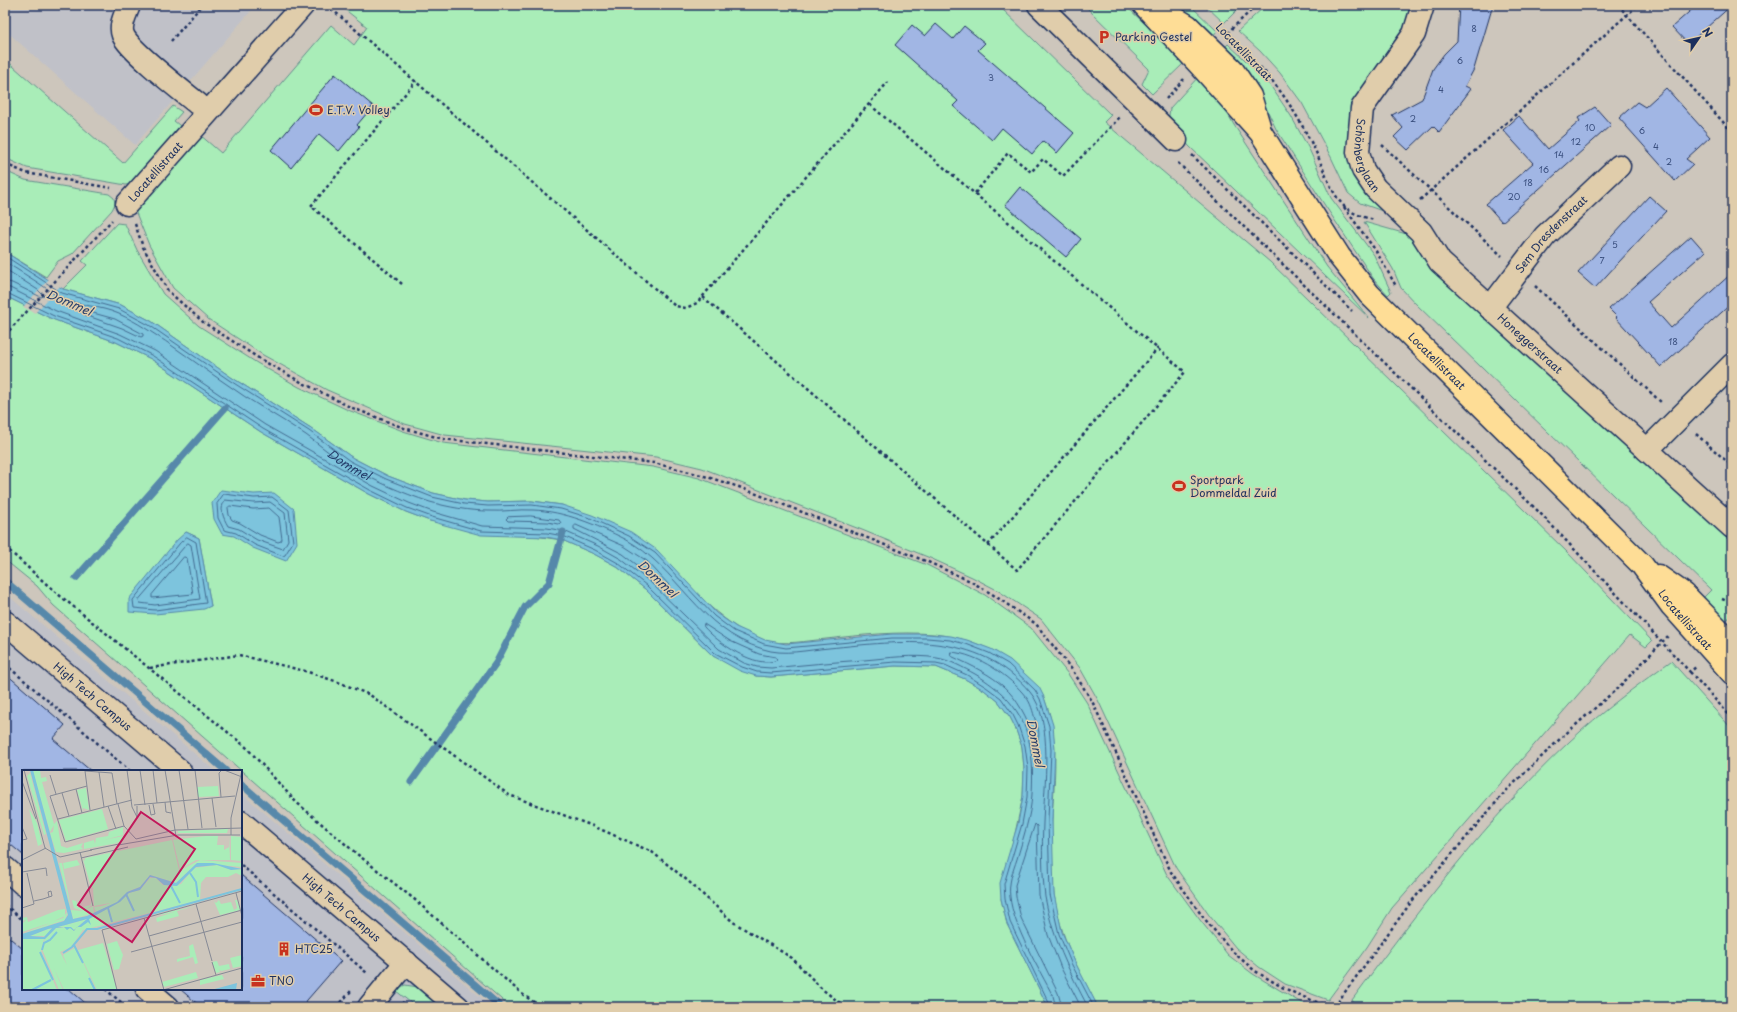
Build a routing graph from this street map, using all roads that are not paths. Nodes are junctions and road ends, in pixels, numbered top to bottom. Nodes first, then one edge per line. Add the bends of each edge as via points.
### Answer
1 (129, 5) edge
2 (303, 5) edge
3 (1039, 5) edge
4 (1144, 5) edge
5 (1153, 5) edge
6 (1423, 5) edge
7 (198, 104) dead end
8 (1261, 133) junction
9 (1176, 150) road end
10 (1619, 166) dead end
11 (127, 204) road end
12 (1421, 232) joint
13 (1490, 308) junction
14 (1732, 365) edge
15 (1647, 450) junction
16 (1732, 527) edge
17 (1642, 564) junction
18 (5, 622) edge
19 (1732, 643) edge
20 (1731, 671) edge
21 (179, 770) edge
22 (242, 823) edge
23 (5, 868) edge
24 (22, 883) edge
25 (406, 962) junction
26 (148, 990) edge
27 (168, 1007) edge
28 (369, 1007) edge
29 (458, 1007) edge

1 - 7 street via 122,24 123,34 136,51
2 - 11 street, Locatellistraat
3 - 9 street
4 - 8 main road, Locatellistraat
5 - 8 main road, Locatellistraat via 1188,26 1232,69 1250,96
6 - 12 street, Schönberglaan via 1414,34 1362,108 1358,152 1363,170 1375,188
8 - 17 main road, Locatellistraat via 1339,256 1369,294
10 - 13 street, Sem Dresdenstraat via 1545,236
12 - 13 street, Honeggerstraat via 1440,262
13 - 15 street, Honeggerstraat
14 - 15 street
15 - 16 street, Honeggerstraat
17 - 19 main road, Locatellistraat via 1684,594
17 - 20 main road, Locatellistraat via 1672,606
18 - 21 street, High Tech Campus
22 - 25 street, High Tech Campus
23 - 24 street
25 - 28 street
25 - 29 street, High Tech Campus
26 - 27 street

